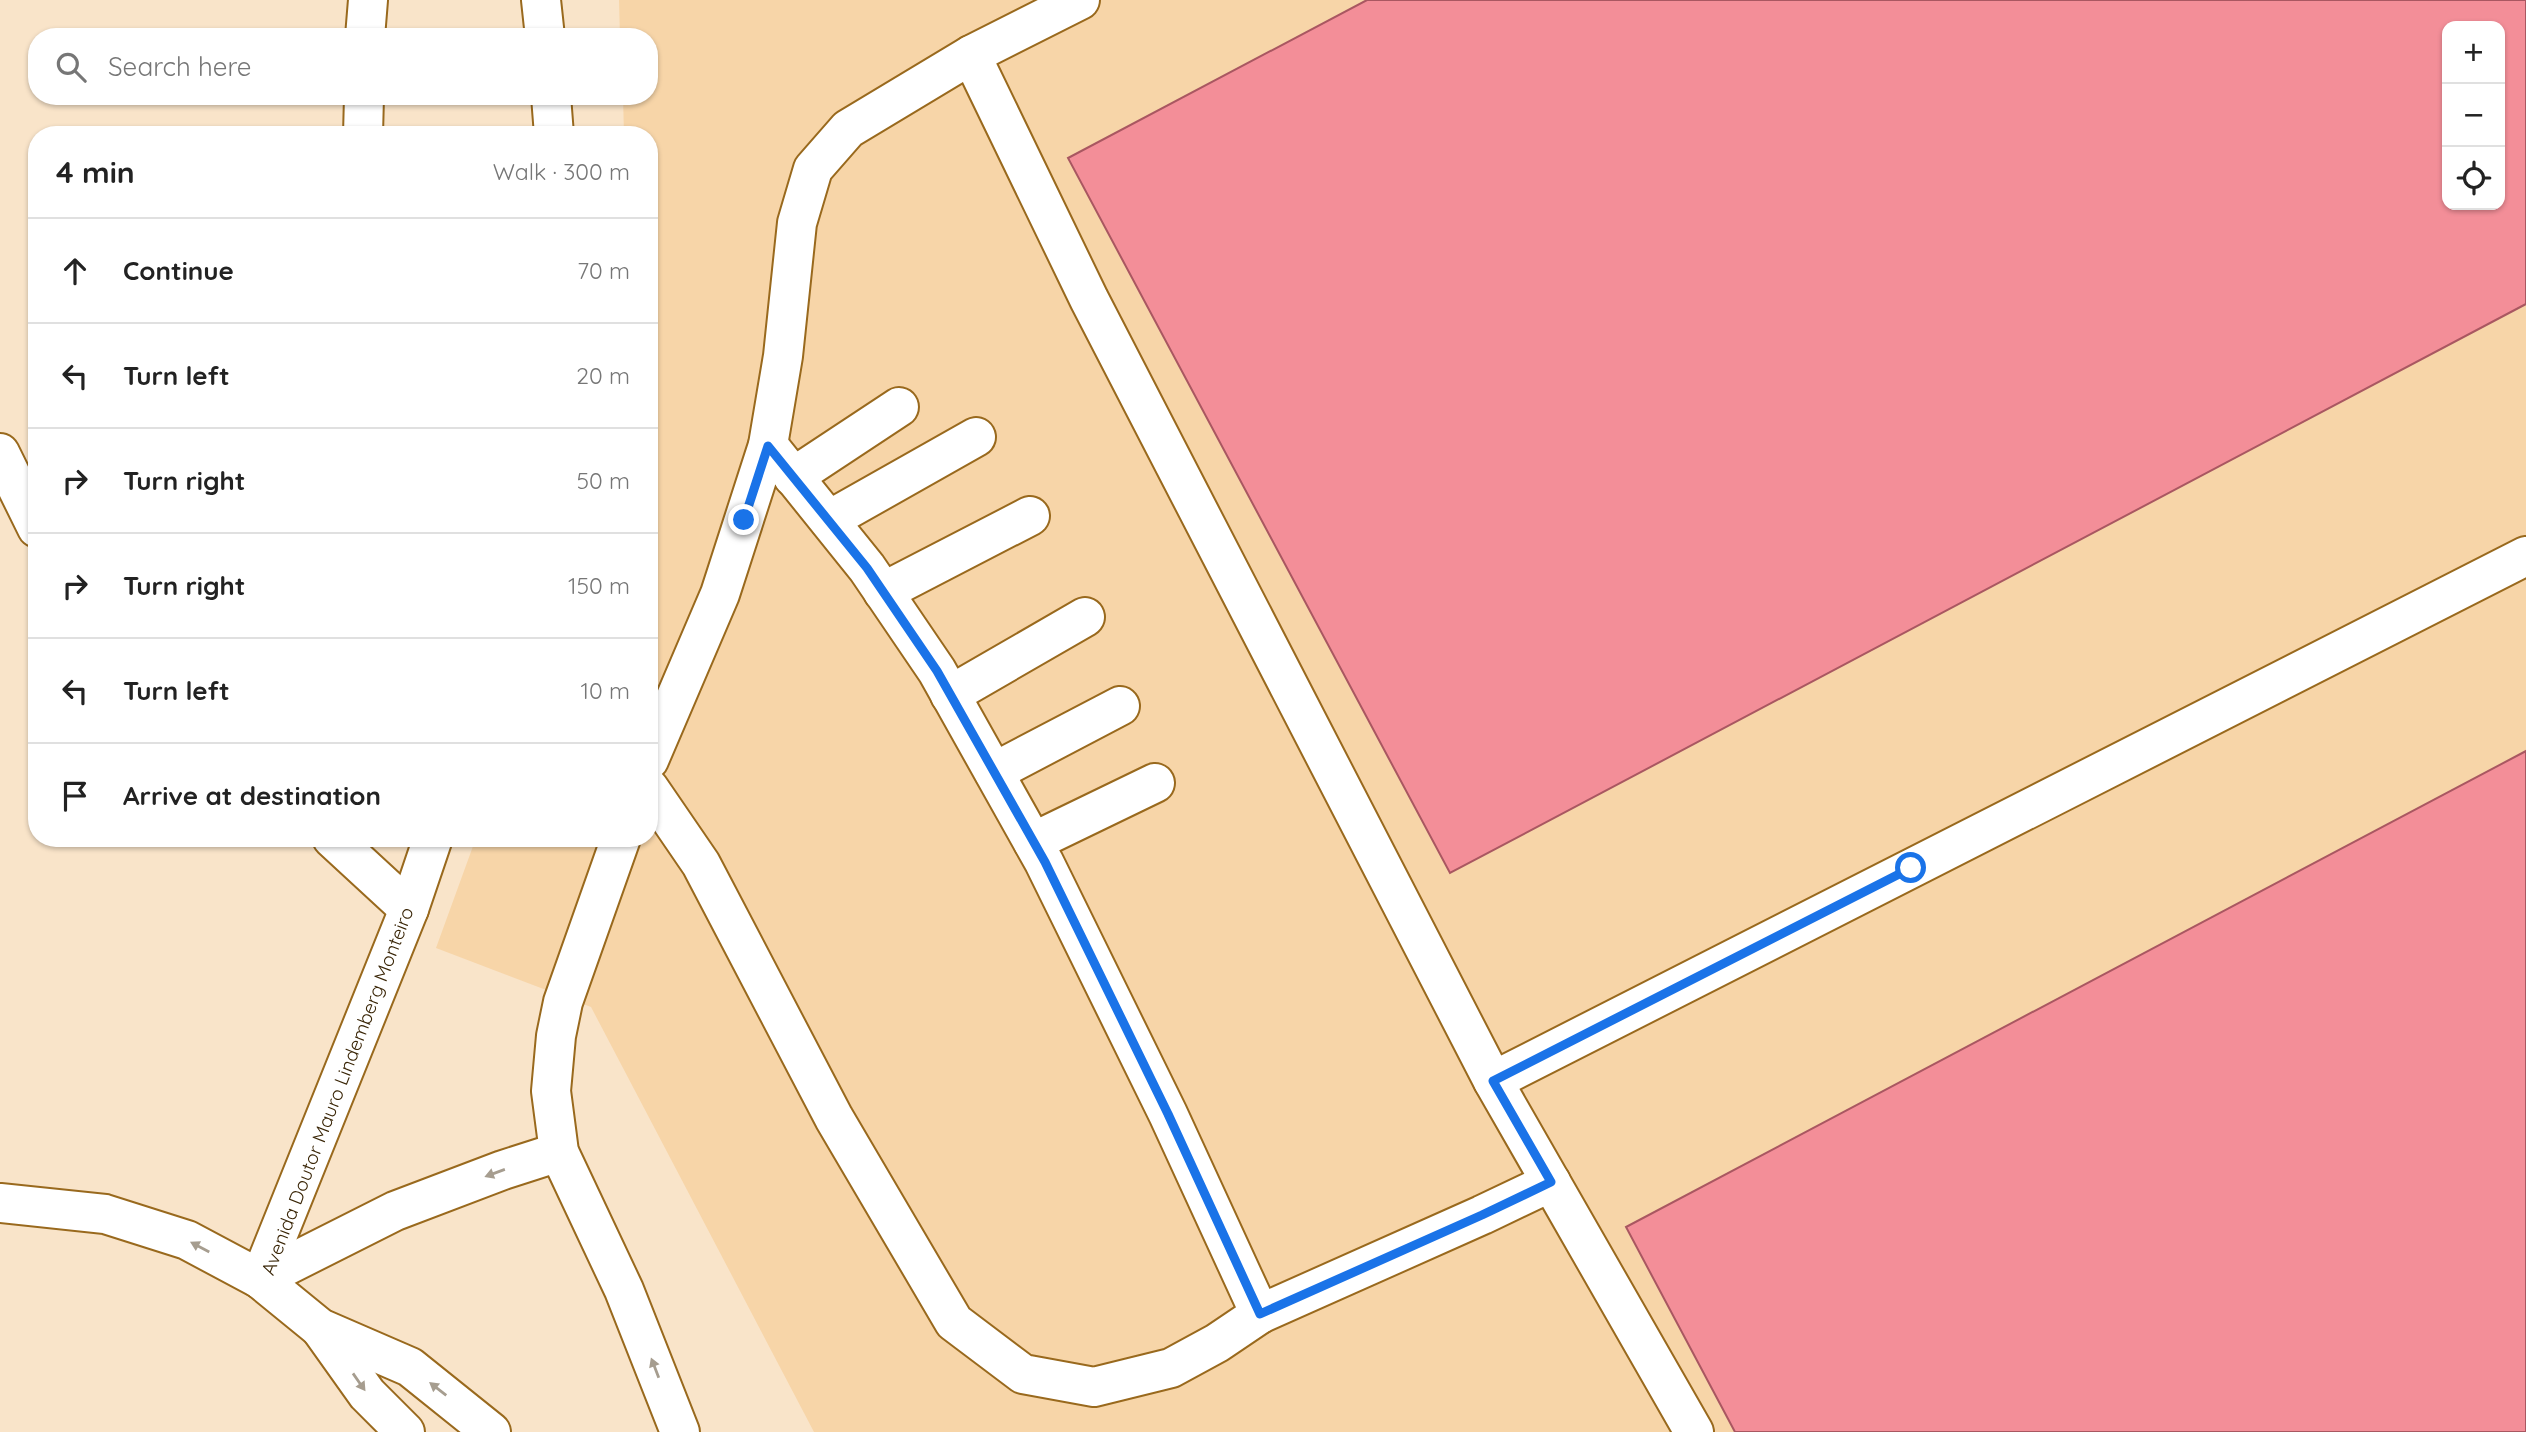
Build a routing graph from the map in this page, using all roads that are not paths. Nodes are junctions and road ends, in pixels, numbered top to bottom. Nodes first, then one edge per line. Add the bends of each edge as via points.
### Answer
1 (368, 0) edge
2 (541, 0) edge
3 (1080, 0) edge
4 (366, 28) edge
5 (544, 28) edge
6 (971, 55) junction
7 (364, 105) edge
8 (552, 105) edge
9 (363, 126) edge
10 (553, 126) edge
11 (899, 407) dead end
12 (976, 437) dead end
13 (768, 446) junction
14 (0, 453) edge
15 (793, 477) junction
16 (28, 510) edge
17 (1030, 516) dead end
18 (829, 520) junction
19 (2526, 556) edge
20 (883, 592) junction
21 (1085, 617) dead end
22 (950, 695) junction
23 (1120, 706) dead end
24 (658, 739) edge
25 (994, 772) junction
26 (1155, 783) dead end
27 (658, 801) edge
28 (1033, 842) junction
29 (342, 847) edge
30 (430, 847) edge
31 (618, 847) edge
32 (409, 909) junction
33 (1493, 1081) junction
34 (559, 1152) junction
35 (1551, 1182) junction
36 (0, 1203) edge
37 (260, 1279) junction
38 (1260, 1314) junction
39 (320, 1328) junction
40 (405, 1432) edge
41 (491, 1432) edge
42 (680, 1432) edge
43 (1694, 1432) edge

1 - 4 street
2 - 5 street
3 - 6 street
6 - 13 street via 848,129 813,169 797,223
6 - 33 street via 1096,312
7 - 9 street
8 - 10 street
11 - 15 street
12 - 18 street
13 - 15 street
13 - 24 street via 720,594
14 - 16 street
15 - 18 street
17 - 20 street
18 - 20 street
19 - 33 street
20 - 22 street
21 - 22 street
22 - 25 street
23 - 25 street
25 - 28 street
26 - 28 street
27 - 38 street via 701,864 834,1118 954,1322 1023,1374 1094,1387 1171,1368
28 - 38 street via 1163,1102
29 - 32 street
30 - 32 street, Avenida Doutor Mauro Lindemberg Monteiro
31 - 34 street via 563,1002 556,1036 551,1091
32 - 37 street, Avenida Doutor Mauro Lindemberg Monteiro
33 - 35 street
34 -> 37 street via 395,1211
42 -> 34 street via 624,1290
35 - 38 street
35 - 43 street
37 -> 36 street via 187,1240 105,1214
37 - 39 street, Avenida Doutor Mauro Lindemberg Monteiro
39 -> 40 street via 367,1394
41 -> 39 street, Avenida Doutor Mauro Lindemberg Monteiro via 410,1367

